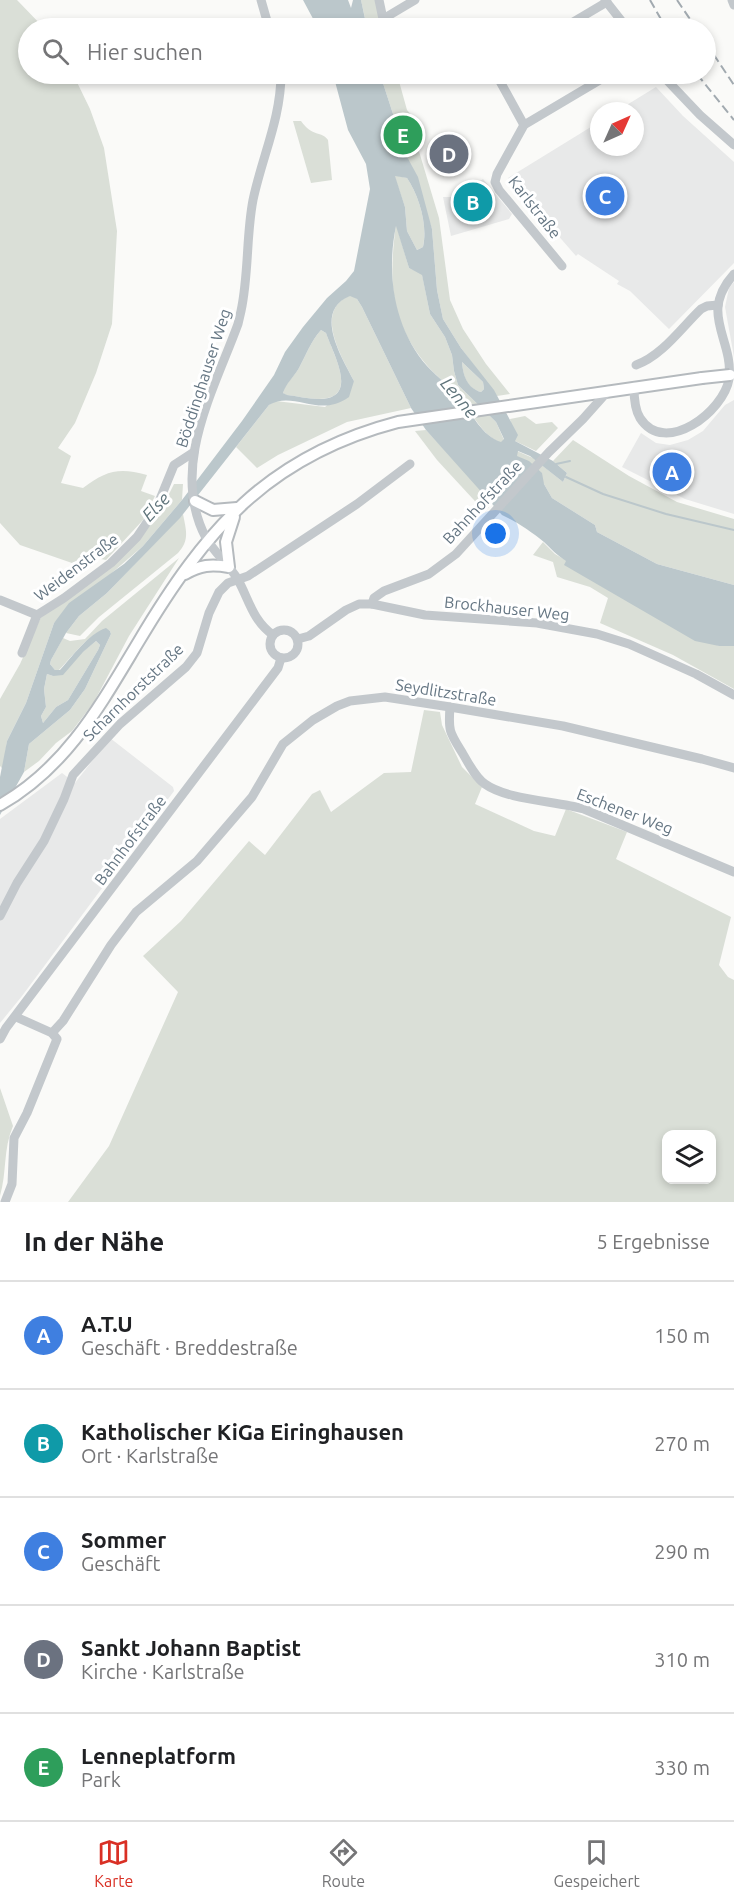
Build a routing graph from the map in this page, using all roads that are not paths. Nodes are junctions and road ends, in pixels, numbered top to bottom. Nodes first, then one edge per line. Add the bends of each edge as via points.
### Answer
1 (261, 0) edge
2 (379, 0) edge
3 (415, 0) edge
4 (732, 0) edge
5 (606, 1) edge
6 (734, 4) edge
7 (266, 18) edge
8 (384, 18) edge
9 (386, 18) edge
10 (579, 18) edge
11 (619, 18) edge
12 (281, 84) edge
13 (501, 84) edge
14 (593, 84) edge
15 (671, 84) edge
16 (524, 125) junction
17 (734, 145) edge
18 (562, 266) dead end
19 (734, 274) edge
20 (718, 305) junction
21 (636, 365) dead end
22 (734, 374) edge
23 (634, 387) junction
24 (730, 390) edge
25 (608, 391) junction
26 (194, 452) junction
27 (410, 464) dead end
28 (196, 507) junction
29 (237, 508) junction
30 (207, 539) junction
31 (229, 567) junction
32 (182, 576) junction
33 (238, 580) junction
34 (0, 600) edge
35 (372, 604) junction
36 (37, 615) junction
37 (273, 635) junction
38 (298, 639) junction
39 (22, 653) dead end
40 (281, 658) junction
41 (734, 695) edge
42 (450, 707) junction
43 (734, 768) edge
44 (0, 805) edge
45 (734, 872) edge
46 (0, 916) edge
47 (16, 1017) junction
48 (3, 1025) edge
49 (52, 1033) junction
50 (0, 1039) edge
51 (5, 1202) edge

1 - 7 street
2 - 8 street
3 - 9 street
4 - 6 street
5 - 10 street
5 - 11 street
12 - 26 street, Böddinghauser Weg via 276,119 253,203 238,324
13 - 16 street
14 - 16 street
15 - 17 street
16 - 18 street, Karlstraße via 495,182
19 - 20 street
20 - 21 street via 701,309 661,349
20 - 24 street
22 - 23 main road, bridge
23 - 24 street via 639,417 649,428 669,433 705,416
23 - 25 main road
25 - 29 main road via 429,417 366,431 337,442 272,478
25 - 35 street, Bahnhofstraße via 456,554 429,574 384,591
26 - 28 street, Böddinghauser Weg
26 - 36 street, Weidenstraße via 174,465 156,509 137,537 111,563
27 - 33 street, Scharnhorststraße
28 - 29 main road
28 - 30 street, Böddinghauser Weg
29 - 30 main road
29 - 31 main road via 226,542
30 - 31 street, Böddinghauser Weg
30 - 32 main road
31 - 32 main road via 208,564
31 - 33 street, Böddinghauser Weg
32 - 44 main road via 67,751
33 - 37 street, Böddinghauser Weg via 255,618
33 - 46 street, Scharnhorststraße via 219,592 197,653 186,667 114,729 73,775 44,841
34 - 36 street
35 - 38 street, Bahnhofstraße via 346,610 309,636
35 - 41 street, Brockhauser Weg via 425,615 526,622 597,634 664,659
36 - 39 street, Weidenstraße
37 - 38 street via 288,630
37 - 40 street via 271,649
38 - 40 street via 295,654
40 - 47 street, Bahnhofstraße via 278,668
42 - 43 street, Seydlitzstraße via 563,726
42 - 45 street, Eschener Weg via 449,732 485,784 512,796 584,808
42 - 49 street, Seydlitzstraße via 385,697 350,701 292,736 283,744 252,797 198,861 136,912
47 - 48 street, Bahnhofstraße
47 - 49 street
48 - 50 street, Bahnhofstraße
49 - 51 street via 56,1041 14,1138 12,1184

